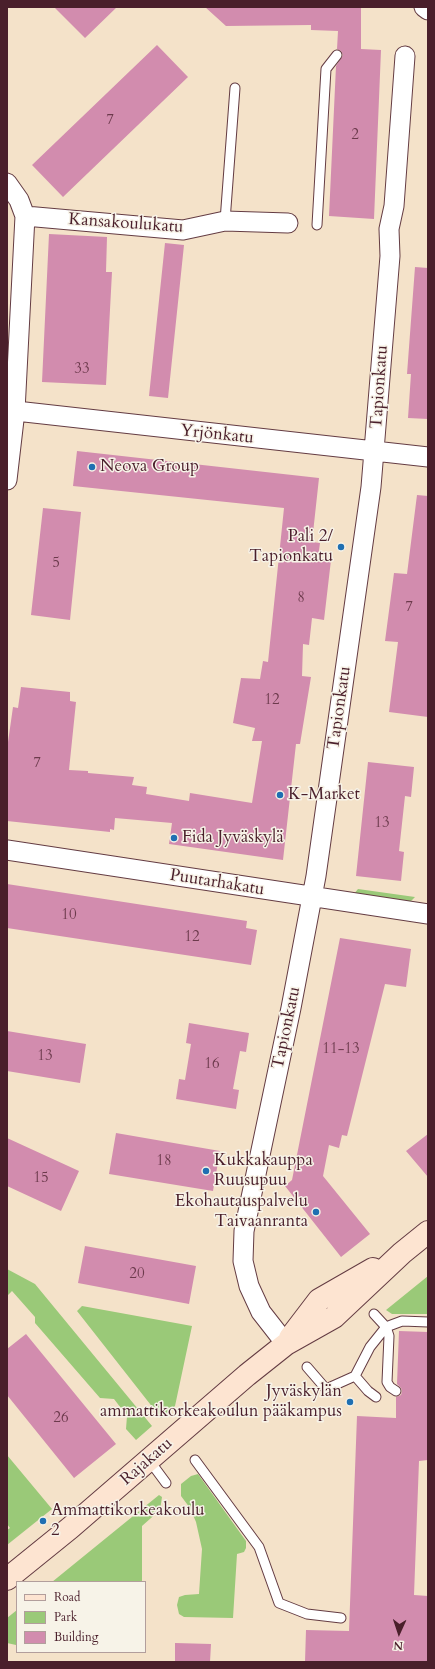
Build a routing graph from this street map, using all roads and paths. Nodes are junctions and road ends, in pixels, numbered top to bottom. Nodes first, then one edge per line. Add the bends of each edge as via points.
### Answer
1 (424, 7) edge
2 (428, 10) edge
3 (337, 55) dead end
4 (405, 56) dead end
5 (235, 88) dead end
6 (7, 183) edge
7 (25, 216) junction
8 (225, 221) junction
9 (288, 223) dead end
10 (317, 225) dead end
11 (11, 411) edge
12 (374, 452) junction
13 (428, 458) edge
14 (7, 480) edge
15 (7, 850) edge
16 (313, 898) junction
17 (428, 914) edge
18 (428, 1232) edge
19 (374, 1314) dead end
20 (428, 1322) edge
21 (386, 1327) junction
22 (286, 1344) junction
23 (307, 1367) dead end
24 (355, 1376) junction
25 (396, 1391) dead end
26 (376, 1397) dead end
27 (149, 1460) junction
28 (195, 1460) dead end
29 (166, 1483) dead end
30 (7, 1579) edge
31 (341, 1618) dead end

1 - 2 street
3 - 10 lane via 326,69
4 - 12 street, Tapionkatu via 394,206 389,229 390,256
5 - 8 lane
6 - 7 street via 19,200
7 - 8 street, Kansakoulukatu via 183,230
7 - 11 street
8 - 9 street, Kansakoulukatu
11 - 12 street, Yrjönkatu
11 - 14 street
12 - 13 street, Yrjönkatu
12 - 16 street, Tapionkatu
15 - 16 street, Puutarhakatu
16 - 17 street, Puutarhakatu
16 - 22 street, Tapionkatu via 244,1238 243,1261 249,1286 261,1312
18 - 22 main road, Rajakatu via 402,1253 319,1300
19 - 21 lane
20 - 21 lane via 402,1321
21 - 24 lane via 370,1347
21 - 25 lane via 389,1336 387,1382
22 - 27 main road, Rajakatu
23 - 24 lane via 326,1389
24 - 26 lane
27 - 29 lane
27 - 30 main road, Rajakatu
28 - 31 lane via 259,1548 279,1603 308,1614

